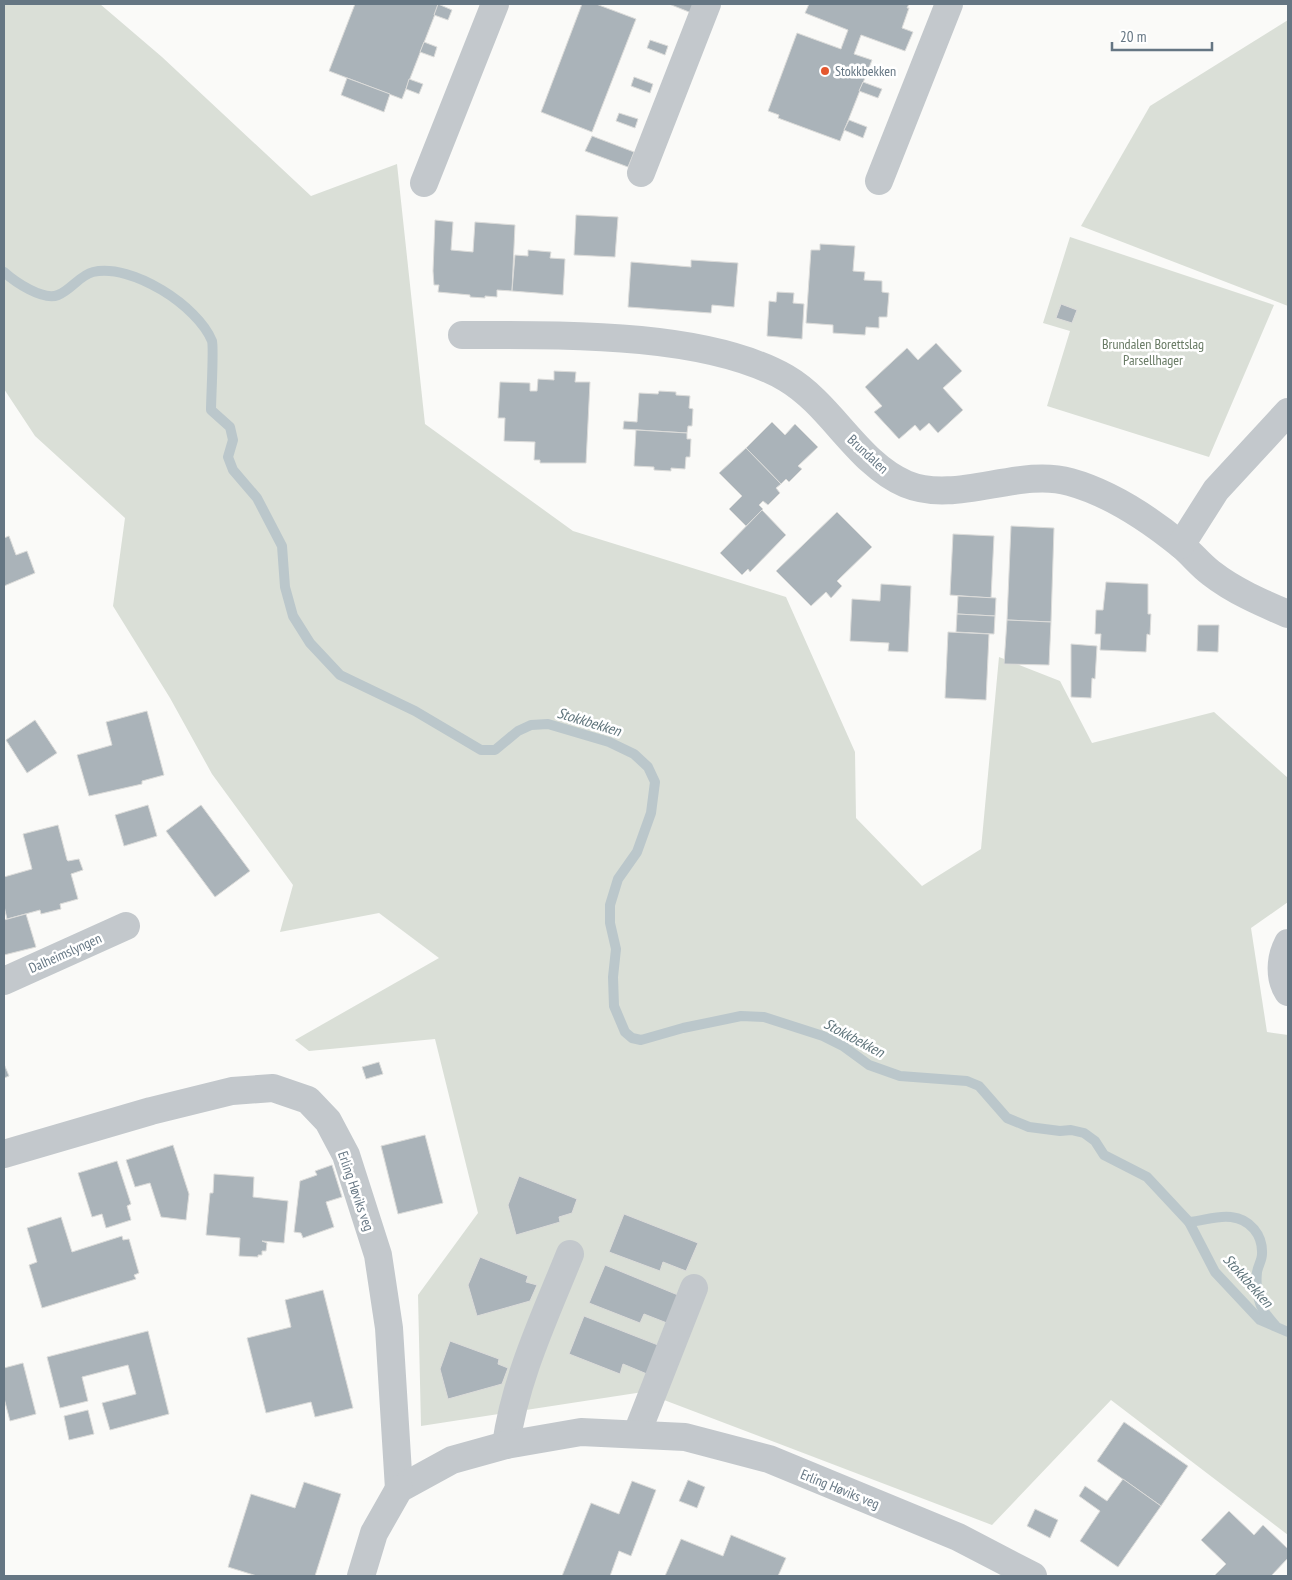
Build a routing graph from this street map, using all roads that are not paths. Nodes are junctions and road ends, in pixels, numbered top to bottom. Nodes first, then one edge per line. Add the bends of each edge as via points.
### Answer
1 (495, 4) edge
2 (707, 4) edge
3 (950, 4) edge
4 (641, 173) dead end
5 (880, 181) dead end
6 (424, 183) dead end
7 (462, 335) dead end
8 (1288, 412) edge
9 (1181, 545) junction
10 (1288, 614) edge
11 (126, 926) dead end
12 (1288, 943) edge
13 (4, 981) edge
14 (1288, 992) edge
15 (4, 1154) edge
16 (570, 1254) dead end
17 (694, 1288) dead end
18 (637, 1434) junction
19 (506, 1445) junction
20 (399, 1489) junction
21 (361, 1576) edge
22 (1033, 1576) edge

1 - 6 street
2 - 4 street
3 - 5 street
7 - 9 street, Brundalen via 610,338 701,349 741,360 788,379 895,479 937,490 1029,480 1069,481 1117,502
8 - 9 street via 1216,490
9 - 10 street, Brundalen via 1221,581
11 - 13 street, Dalheimslyngen
12 - 14 street via 1282,959 1282,974
15 - 20 street, Erling Høviks veg via 232,1091 273,1088 308,1100 328,1121 346,1155 378,1255 389,1328
16 - 19 street via 527,1364
17 - 18 street
18 - 19 street, Erling Høviks veg via 581,1432
18 - 22 street, Erling Høviks veg via 685,1437 769,1459 958,1537
19 - 20 street, Erling Høviks veg via 452,1460
20 - 21 street via 374,1533

